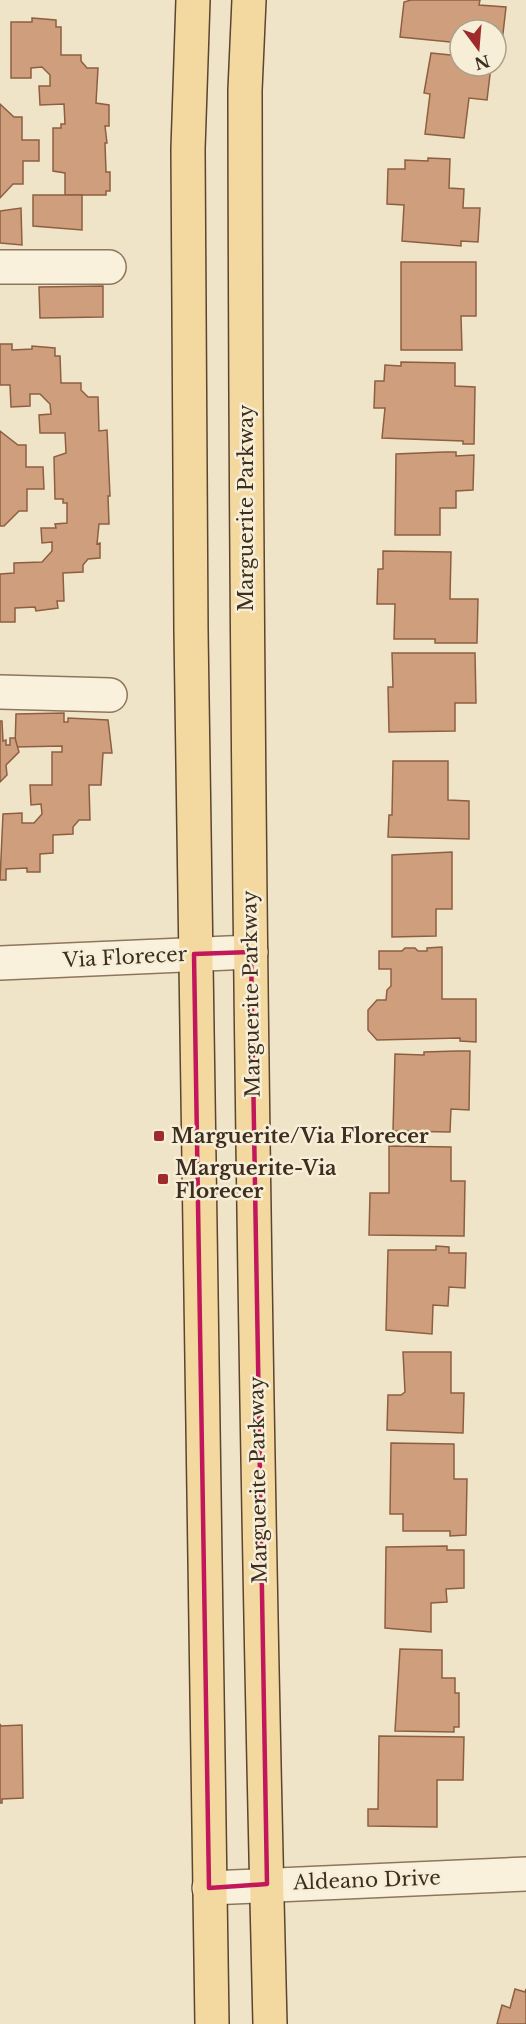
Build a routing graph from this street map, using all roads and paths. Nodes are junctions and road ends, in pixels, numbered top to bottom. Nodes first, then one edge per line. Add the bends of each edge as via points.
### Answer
1 (193, 0) edge
2 (249, 0) edge
3 (0, 267) edge
4 (109, 267) dead end
5 (0, 692) edge
6 (110, 695) dead end
7 (251, 952) junction
8 (194, 954) junction
9 (0, 963) edge
10 (526, 1863) edge
11 (526, 1874) edge
12 (267, 1884) junction
13 (209, 1888) junction
14 (212, 2024) edge
15 (270, 2024) edge

1 - 8 main road via 188,149
2 - 7 main road, Marguerite Parkway via 245,90 246,598
3 - 4 street
5 - 6 street
7 - 8 street, Via Florecer
7 - 12 main road, Marguerite Parkway
8 - 9 street, Via Florecer
8 - 13 main road
10 - 11 street
11 - 12 street, Aldeano Drive
12 - 13 street, Aldeano Drive
12 - 15 main road, Marguerite Parkway
13 - 14 main road

